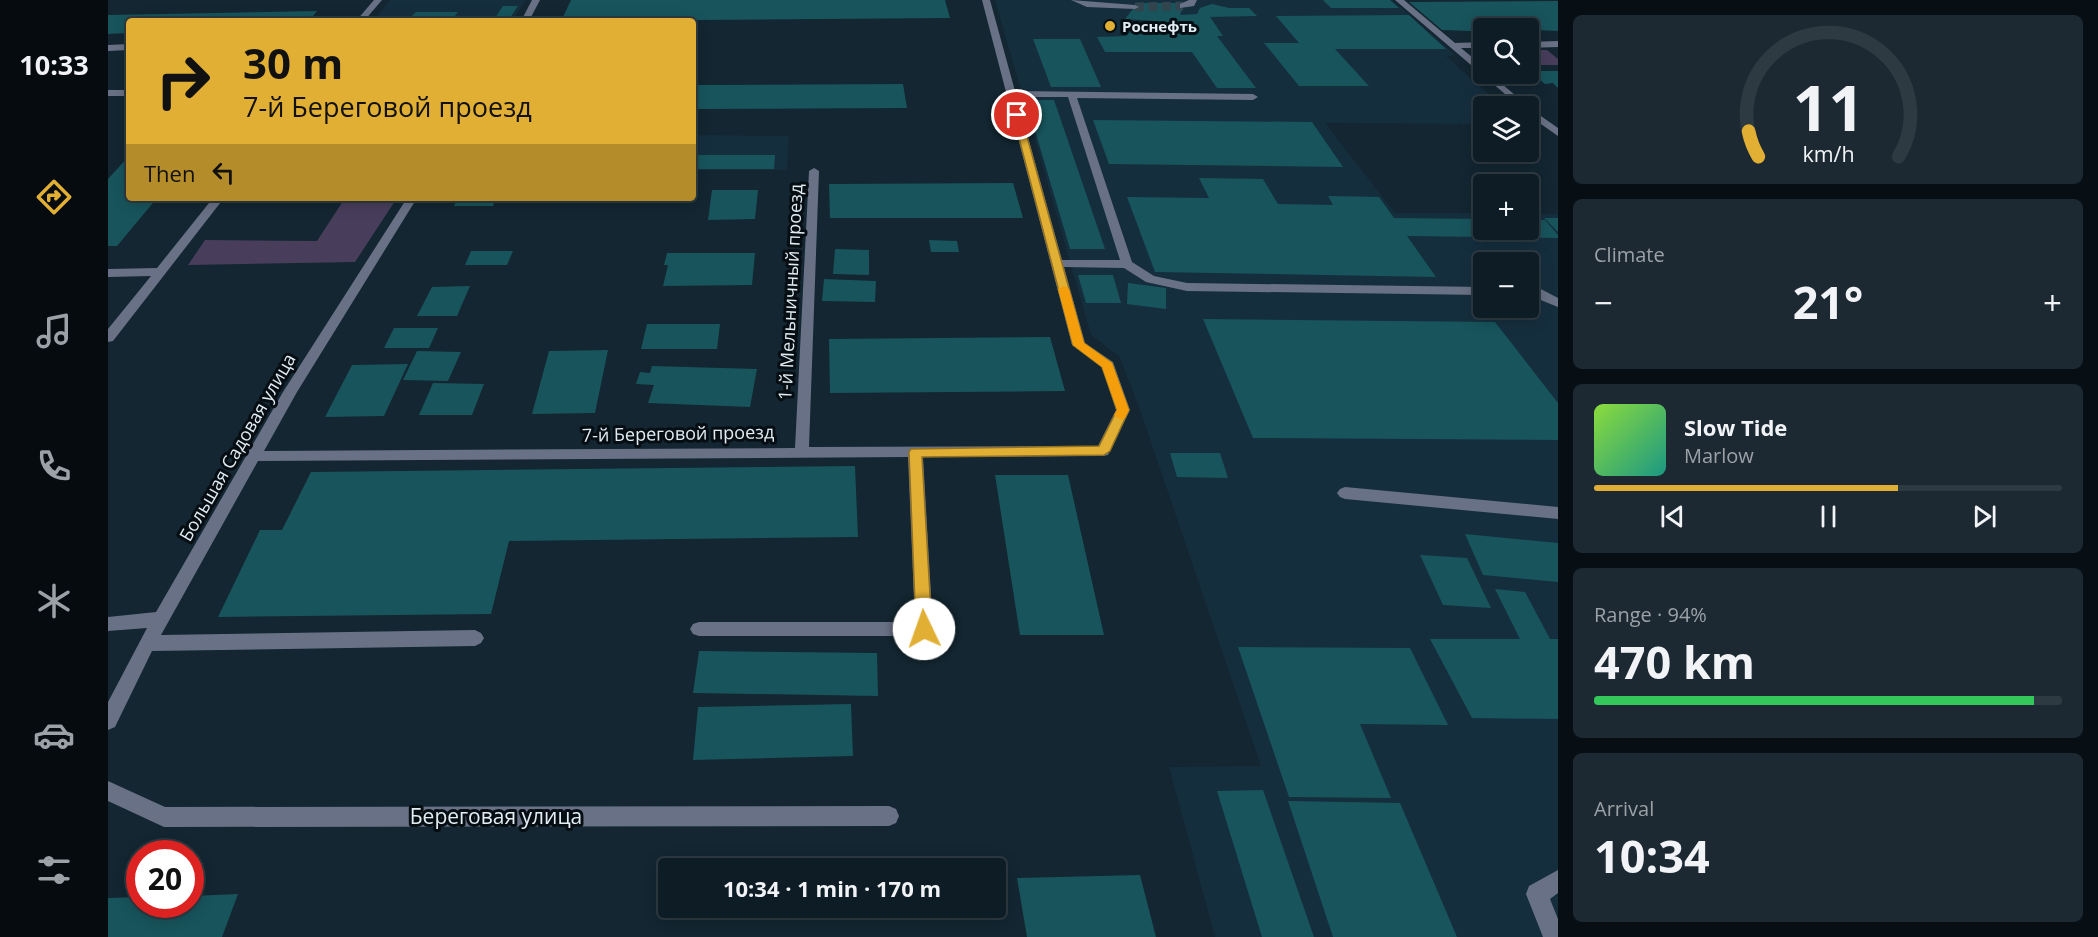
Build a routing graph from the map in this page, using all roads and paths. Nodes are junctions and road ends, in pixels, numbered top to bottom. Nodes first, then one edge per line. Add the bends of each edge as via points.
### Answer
1 (378, 0) edge
2 (536, 0) edge
3 (986, 0) edge
4 (1075, 0) edge
5 (1193, 0) edge
6 (1399, 0) edge
7 (1184, 6) dead end
8 (1135, 7) tunnel mouth
9 (363, 18) edge
10 (527, 18) edge
11 (1558, 44) edge
12 (1473, 45) edge
13 (1539, 45) edge
14 (1452, 46) junction
15 (126, 47) edge
16 (108, 48) edge
17 (1473, 64) edge
18 (1497, 84) edge
19 (108, 93) edge
20 (126, 93) edge
21 (1011, 94) junction
22 (1072, 96) junction
23 (1512, 96) edge
24 (1253, 98) dead end
25 (1539, 118) edge
26 (1558, 133) edge
27 (814, 171) dead end
28 (217, 201) edge
29 (410, 201) edge
30 (1057, 263) junction
31 (1127, 264) junction
32 (160, 272) junction
33 (108, 273) edge
34 (1473, 291) edge
35 (1539, 293) edge
36 (1558, 303) edge
37 (108, 338) edge
38 (802, 451) junction
39 (915, 452) junction
40 (253, 456) junction
41 (1346, 493) dead end
42 (1558, 513) edge
43 (160, 619) junction
44 (108, 624) edge
45 (699, 629) dead end
46 (475, 638) dead end
47 (147, 643) junction
48 (108, 721) edge
49 (108, 790) edge
50 (889, 816) dead end
51 (1558, 881) edge
52 (1554, 937) edge

1 - 9 street
2 - 10 street
3 - 21 street
4 - 8 street via 1087,5
5 - 7 street
6 - 14 street
11 - 13 street
12 - 14 street
14 - 17 street
15 - 16 street
18 - 23 street
19 - 20 street
21 - 22 street
21 - 30 street
22 - 24 street
22 - 31 street
25 - 26 street
27 - 38 street, 1-й Мельничный проезд
28 - 32 street
29 - 40 street, Большая Садовая улица
30 - 31 street
30 - 39 street, 7-й Береговой проезд via 1079,345 1108,365 1123,410 1104,451
31 - 34 street via 1150,279 1187,287
32 - 33 street
32 - 37 street
35 - 36 street
38 - 39 street, 7-й Береговой проезд
38 - 40 street, 7-й Береговой проезд
39 - 45 street via 924,629
40 - 43 street, Большая Садовая улица
41 - 42 street
43 - 44 street
43 - 47 street, Большая Садовая улица
46 - 47 street
47 - 48 street, Большая Садовая улица
49 - 50 street, Береговая улица via 164,817
51 - 52 street via 1537,894

